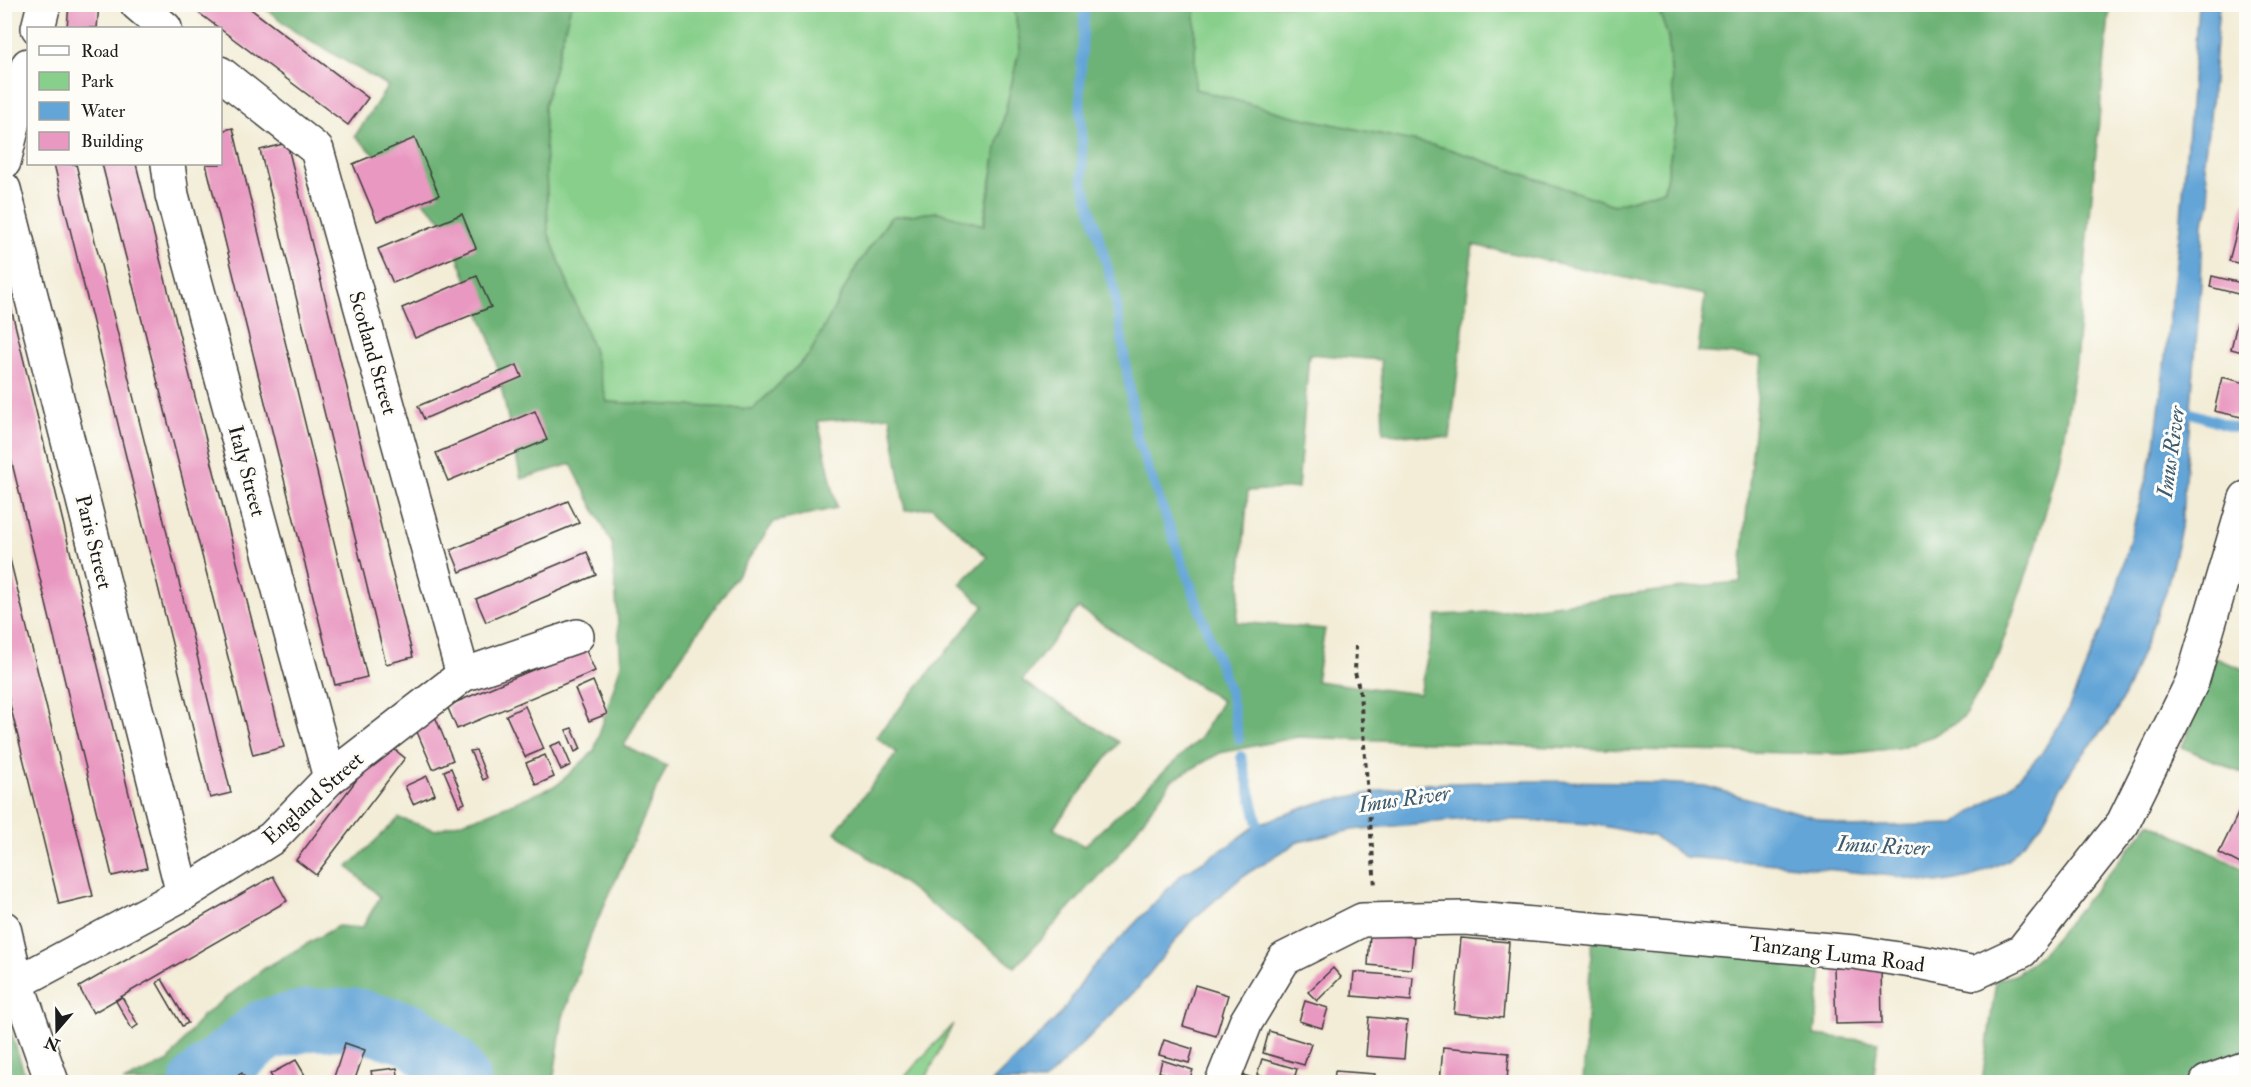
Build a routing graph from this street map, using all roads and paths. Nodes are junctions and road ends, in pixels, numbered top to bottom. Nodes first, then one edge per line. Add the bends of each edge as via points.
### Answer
1 (44, 4) edge
2 (137, 4) edge
3 (38, 27) edge
4 (164, 27) edge
5 (27, 69) edge
6 (222, 75) edge
7 (4, 162) edge
8 (168, 165) edge
9 (4, 189) edge
10 (2247, 498) edge
11 (577, 636) dead end
12 (1356, 646) dead end
13 (463, 675) junction
14 (330, 778) junction
15 (1374, 880) dead end
16 (183, 894) junction
17 (4, 928) edge
18 (17, 983) junction
19 (2247, 1068) edge
20 (52, 1083) edge
21 (1222, 1083) edge
22 (2207, 1083) edge

1 - 3 street
2 - 4 street
5 - 7 street
6 - 13 street, Scotland Street via 317,150
8 - 14 street, Italy Street via 172,195
9 - 16 street, Paris Street
10 - 21 street, Tanzang Luma Road via 2192,682 2123,823 2022,951 1975,973 1842,951 1465,918 1362,920 1284,959 1246,1022
11 - 13 street, England Street
12 - 15 path
13 - 14 street, England Street
14 - 16 street, England Street via 272,838
16 - 18 street, England Street
17 - 18 street
18 - 20 street
19 - 22 street

